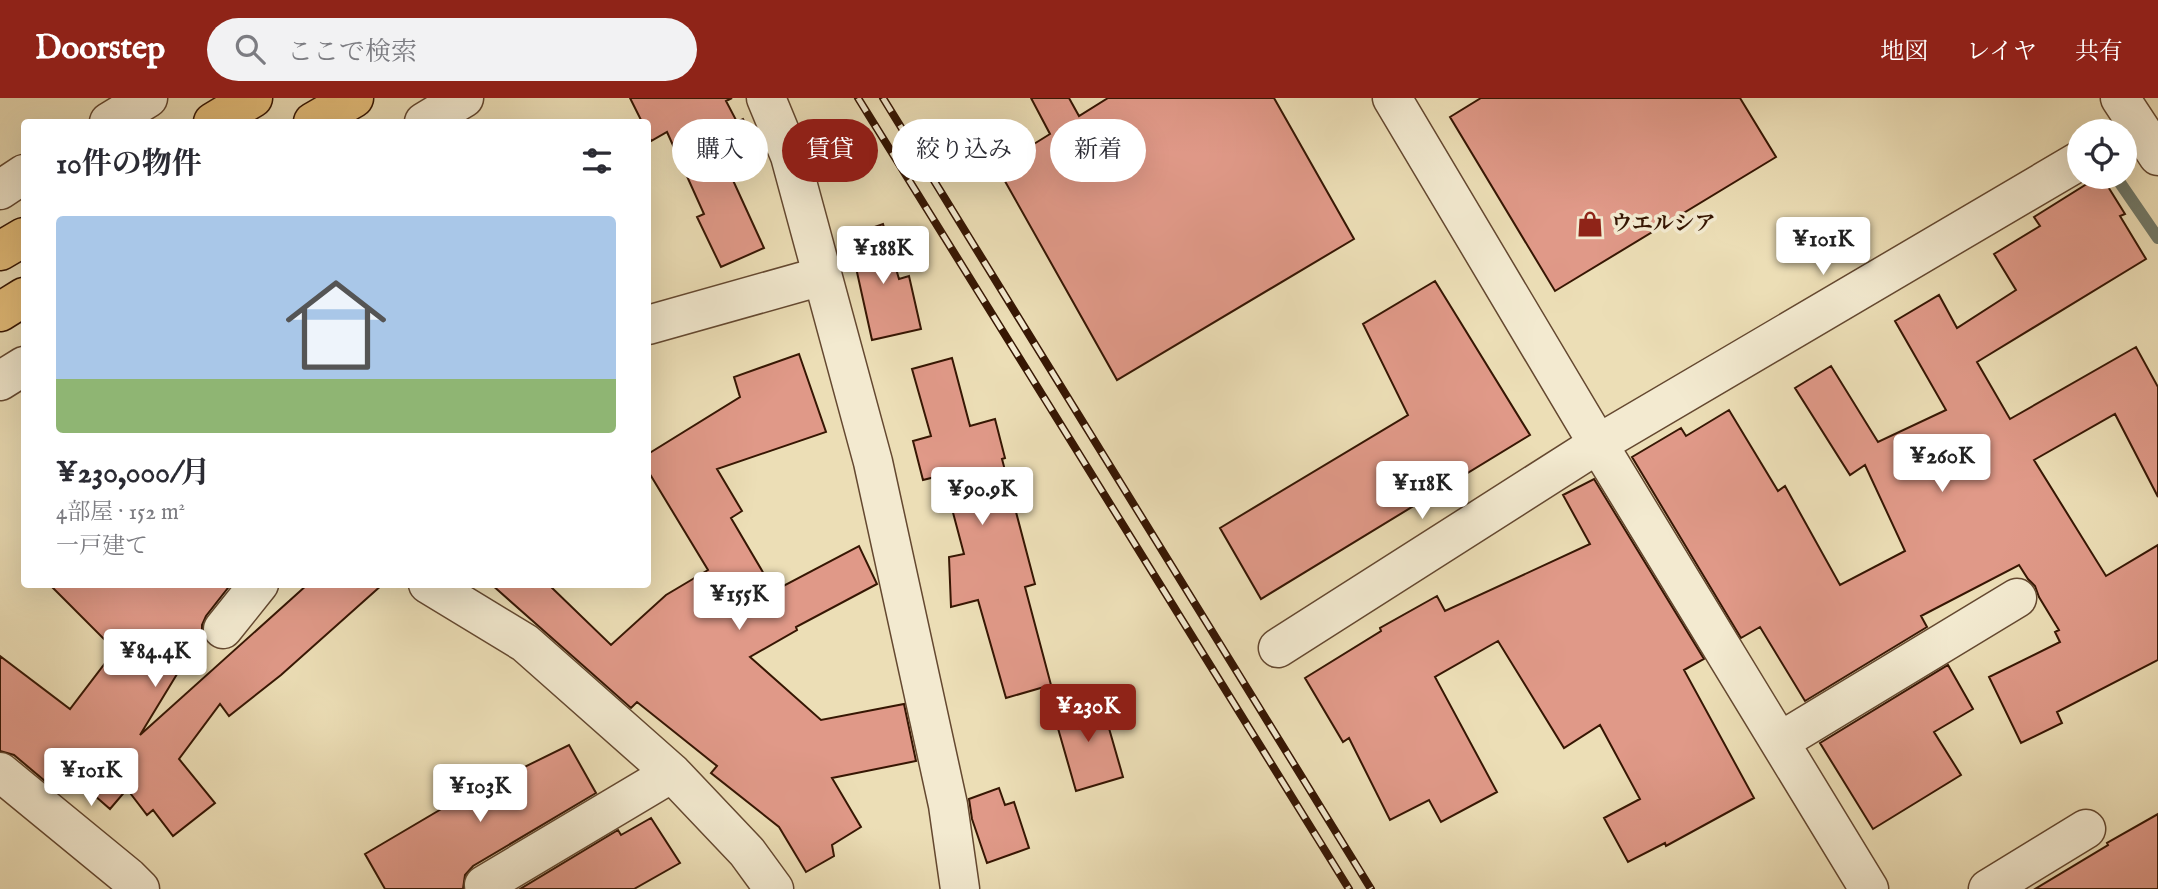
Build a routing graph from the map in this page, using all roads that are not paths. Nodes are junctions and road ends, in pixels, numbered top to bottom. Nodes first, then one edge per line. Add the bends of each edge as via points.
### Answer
1 (148, 98) edge
2 (253, 98) edge
3 (354, 98) edge
4 (464, 98) edge
5 (766, 98) edge
6 (1392, 98) edge
7 (114, 119) edge
8 (218, 119) edge
9 (318, 119) edge
10 (429, 119) edge
11 (2067, 168) edge
12 (21, 176) edge
13 (0, 190) edge
14 (21, 239) edge
15 (0, 251) edge
16 (822, 276) junction
17 (21, 300) edge
18 (0, 312) edge
19 (651, 324) edge
20 (21, 368) edge
21 (0, 381) edge
22 (1598, 444) junction
23 (257, 588) edge
24 (435, 588) edge
25 (2017, 598) dead end
26 (223, 629) dead end
27 (1278, 648) dead end
28 (1781, 741) junction
29 (0, 772) edge
30 (671, 773) junction
31 (2086, 829) dead end
32 (127, 885) edge
33 (484, 885) dead end
34 (774, 889) edge
35 (960, 889) edge
36 (1869, 889) edge
37 (1988, 889) edge

1 - 7 street
2 - 8 main road
3 - 9 main road
4 - 10 street
5 - 16 street via 790,156
6 - 22 street
11 - 22 street
12 - 13 street
14 - 15 main road
16 - 19 street
16 - 35 street via 873,462 948,805
17 - 18 main road
20 - 21 street
22 - 27 street
22 - 28 street
23 - 26 street
24 - 30 street via 524,643
25 - 28 street
28 - 36 street
29 - 32 street
30 - 33 street
30 - 34 street via 747,852
31 - 37 street

